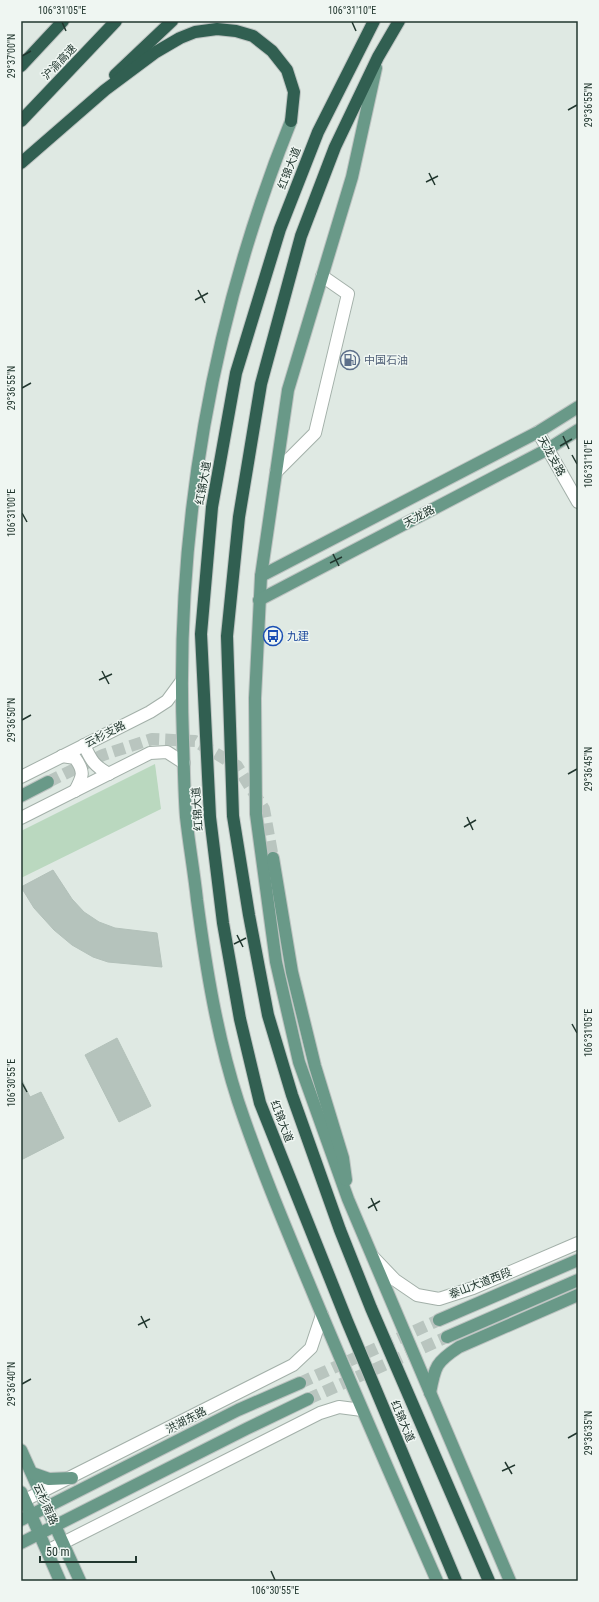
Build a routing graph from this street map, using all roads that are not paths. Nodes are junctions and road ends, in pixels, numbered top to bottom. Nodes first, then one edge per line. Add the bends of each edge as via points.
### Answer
1 (63, 21) edge
2 (116, 21) edge
3 (172, 21) edge
4 (374, 21) edge
5 (399, 21) edge
6 (378, 57) junction
7 (21, 66) edge
8 (21, 121) edge
9 (291, 121) joint
10 (45, 142) junction
11 (21, 163) edge
12 (322, 276) junction
13 (578, 407) edge
14 (578, 430) edge
15 (538, 432) junction
16 (548, 449) junction
17 (276, 472) junction
18 (578, 502) edge
19 (261, 576) junction
20 (259, 600) junction
21 (181, 682) junction
22 (84, 745) junction
23 (62, 756) junction
24 (184, 763) junction
25 (109, 774) junction
26 (21, 777) edge
27 (48, 782) tunnel mouth
28 (75, 791) junction
29 (21, 796) edge
30 (21, 818) edge
31 (273, 858) tunnel mouth
32 (348, 1199) junction
33 (578, 1243) edge
34 (370, 1253) junction
35 (578, 1260) edge
36 (578, 1280) edge
37 (578, 1295) edge
38 (322, 1315) junction
39 (439, 1320) tunnel mouth
40 (447, 1337) tunnel mouth
41 (300, 1383) tunnel mouth
42 (430, 1393) junction
43 (308, 1400) tunnel mouth
44 (362, 1410) junction
45 (21, 1450) edge
46 (32, 1473) junction
47 (72, 1478) junction
48 (41, 1492) junction
49 (23, 1496) edge
50 (48, 1506) junction
51 (26, 1517) edge
52 (56, 1525) junction
53 (40, 1533) junction
54 (21, 1543) edge
55 (64, 1543) junction
56 (47, 1551) junction
57 (60, 1581) edge
58 (80, 1581) edge
59 (437, 1581) edge
60 (456, 1581) edge
61 (489, 1581) edge
62 (510, 1581) edge

1 - 7 highway
2 - 8 highway, 沪渝高速
3 - 10 highway
4 - 60 highway, 红锦大道 via 318,132 280,229 236,373 212,507 200,634 210,817 223,923 240,1019 260,1103 347,1321
5 - 6 highway, 红锦大道
6 - 12 main road, 红锦大道 via 352,177
6 - 61 highway, 红锦大道 via 336,146 301,236 261,384 240,516 226,636 234,816 268,1015 292,1095 340,1230
9 - 10 highway via 294,92 287,70 272,50 252,36 217,29 195,32 156,52 105,90
9 - 21 main road, 红锦大道 via 235,287 202,433 191,510
10 - 11 highway
12 - 17 main road, 红锦大道 via 288,390
12 - 17 street via 348,294 314,433
13 - 15 main road, 天龙路
14 - 16 main road, 天龙路
15 - 16 street, 天龙支路
15 - 19 main road, 天龙路
16 - 18 street, 天龙支路
16 - 20 main road, 天龙路
17 - 19 main road, 红锦大道
19 - 20 main road, 红锦大道
20 - 32 main road, 红锦大道 via 254,698 256,814 276,962 299,1062
21 - 22 street, 云杉支路 via 167,701
21 - 24 main road, 红锦大道
22 - 23 street, 云杉支路
22 - 25 street via 98,768
23 - 26 street, 云杉支路
23 - 28 street via 75,758 82,768 82,778
24 - 25 street via 168,752 150,753
24 - 38 main road, 红锦大道 via 189,838 207,973 221,1041 239,1102 275,1202
25 - 28 street
27 - 29 main road
28 - 30 street
31 - 32 main road via 292,972 315,1066 343,1158
32 - 34 main road, 红锦大道
33 - 34 street, 泰山大道西段 via 473,1288 439,1298 417,1295 395,1280
34 - 42 main road, 红锦大道
35 - 39 main road, 泰山大道西段
36 - 40 main road
37 - 42 main road via 454,1350 443,1358 434,1372
38 - 44 main road, 红锦大道
38 - 47 street, 洪湖东路 via 311,1348 293,1365
41 - 50 main road, 洪湖东路 via 238,1410
42 - 62 main road, 红锦大道
43 - 52 main road
44 - 55 street via 339,1408 320,1413
44 - 59 main road, 红锦大道
45 - 46 main road, 云杉南路
46 - 47 main road via 49,1479
46 - 48 main road, 云杉南路
47 - 48 street, 洪湖东路
48 - 49 street, 洪湖东路
48 - 50 main road, 云杉南路
49 - 51 main road, 云杉南路
50 - 51 main road, 洪湖东路
50 - 52 main road, 云杉南路
51 - 53 main road, 云杉南路
52 - 53 main road
52 - 55 main road, 云杉南路
53 - 54 main road
53 - 56 main road, 云杉南路
55 - 56 street
55 - 58 main road, 云杉南路
56 - 57 main road, 云杉南路

